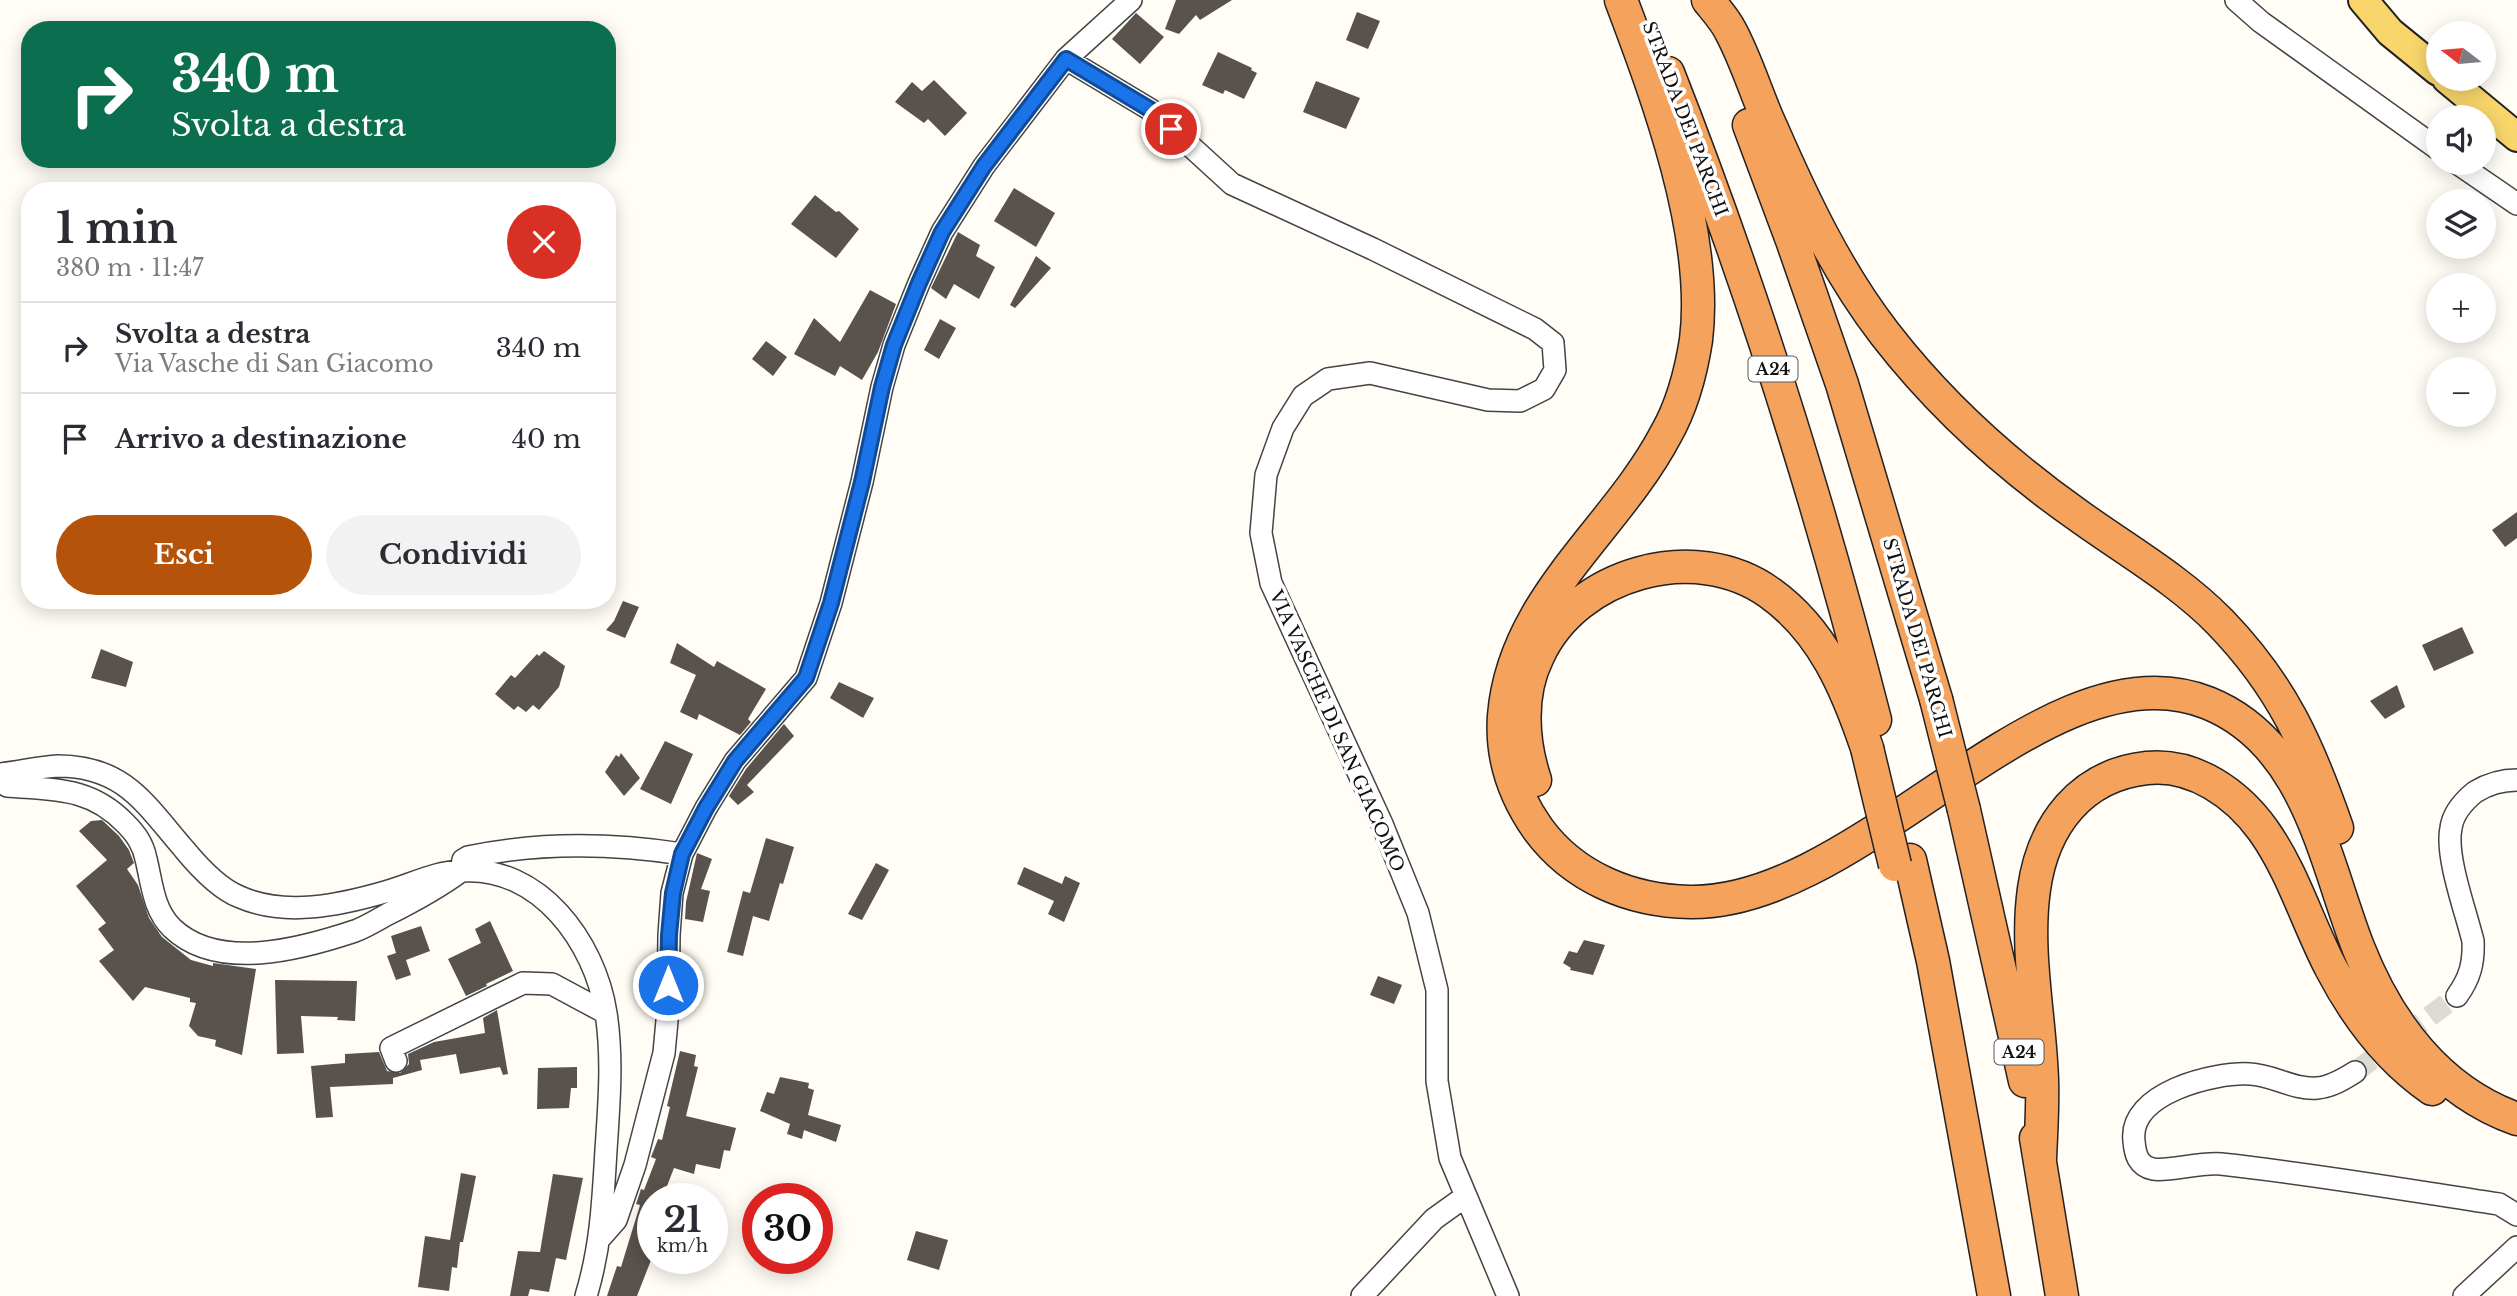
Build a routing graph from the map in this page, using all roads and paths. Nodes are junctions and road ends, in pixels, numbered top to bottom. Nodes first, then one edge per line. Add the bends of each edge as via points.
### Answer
1 (1131, 0) edge
2 (1621, 0) edge
3 (1639, 0) edge
4 (1699, 0) edge
5 (1708, 0) edge
6 (2236, 0) edge
7 (2362, 0) edge
8 (1066, 59) junction
9 (2426, 61) edge
10 (2461, 91) edge
11 (2517, 137) edge
12 (2426, 140) edge
13 (2475, 175) edge
14 (2517, 204) edge
15 (1874, 747) junction
16 (0, 776) edge
17 (2517, 780) edge
18 (2326, 798) junction
19 (682, 854) junction
20 (461, 871) junction
21 (2457, 996) tunnel mouth
22 (606, 1013) junction
23 (396, 1061) dead end
24 (2356, 1072) tunnel mouth
25 (2517, 1099) edge
26 (2517, 1119) edge
27 (2517, 1125) edge
28 (2040, 1159) junction
29 (1466, 1195) junction
30 (2517, 1215) edge
31 (601, 1237) junction
32 (2517, 1247) edge
33 (586, 1296) edge
34 (1363, 1296) edge
35 (1508, 1296) edge
36 (1994, 1296) edge
37 (2062, 1296) edge
38 (2464, 1296) edge

1 - 8 street
2 - 26 highway via 1667,131 1691,232 1698,294 1696,341 1684,392 1667,433 1548,596 1526,632 1513,667 1503,733 1507,763 1516,792 1546,839 1577,868 1623,891 1661,901 1703,902 1743,895 1821,864 2058,718 2116,698 2179,694 2210,704 2246,724 2271,748 2309,810 2360,951 2407,1039 2437,1071 2478,1101
3 - 15 highway, STRADA DEI PARCHI / A24 via 1702,160 1798,447 1846,604
4 - 28 highway, STRADA DEI PARCHI / A24, bridge via 1842,384 1936,699 2017,1037
5 - 18 highway via 1730,29 1771,128 1831,251 1886,335 1937,395 2014,468 2218,620 2284,704
6 - 12 street
7 - 9 main road via 2390,32
8 - 19 street via 984,166 942,232 894,345 831,603 806,678 735,761
8 - 29 street, VIA VASCHE DI SAN GIACOMO via 1151,110 1232,184 1535,329 1553,344 1555,370 1544,389 1520,401 1488,400 1370,373 1328,379 1303,396 1283,428 1266,475 1261,533 1271,583 1418,913 1437,990 1437,1081 1450,1158
10 - 11 main road
13 - 14 street
15 - 18 highway via 1839,675 1803,622 1770,593 1738,576 1702,568 1639,573 1605,586 1575,606 1538,656 1527,688 1524,722 1529,761 1540,794 1559,822 1580,845 1609,864 1673,881 1738,876 1795,854 2047,701 2125,674 2151,672 2203,679 2252,704 2302,755
15 - 36 highway, STRADA DEI PARCHI / A24 via 1902,863 1933,961
16 - 20 street via 55,766 78,767 119,780 219,883 238,897 262,904 322,906
16 - 20 street via 7,786 86,795 111,808 142,842 151,891 170,926 213,950 245,954 283,950 357,930 433,891
17 - 21 street via 2493,783 2466,799 2451,827 2450,846 2474,956
18 - 25 highway via 2375,934 2409,1007 2450,1059 2484,1084
19 - 20 street via 542,845 468,857
19 - 31 street via 671,903 664,1053 635,1165 616,1220
20 - 22 street via 503,875 546,900 585,948
22 - 23 street via 552,984 523,984 391,1048
22 - 31 street via 610,1085
24 - 30 street via 2317,1088 2253,1074 2187,1084 2140,1114 2133,1136 2135,1153 2142,1164 2154,1170 2200,1163 2300,1174 2499,1204
27 - 28 highway via 2453,1102 2395,1060 2351,1003 2283,862 2255,820 2213,783 2181,771 2150,768 2121,772 2094,784 2074,800 2042,854 2034,890 2032,951 2042,1081
28 - 37 highway, STRADA DEI PARCHI / A24
29 - 34 street via 1434,1219
29 - 35 street, VIA VASCHE DI SAN GIACOMO
31 - 33 street
32 - 38 street

